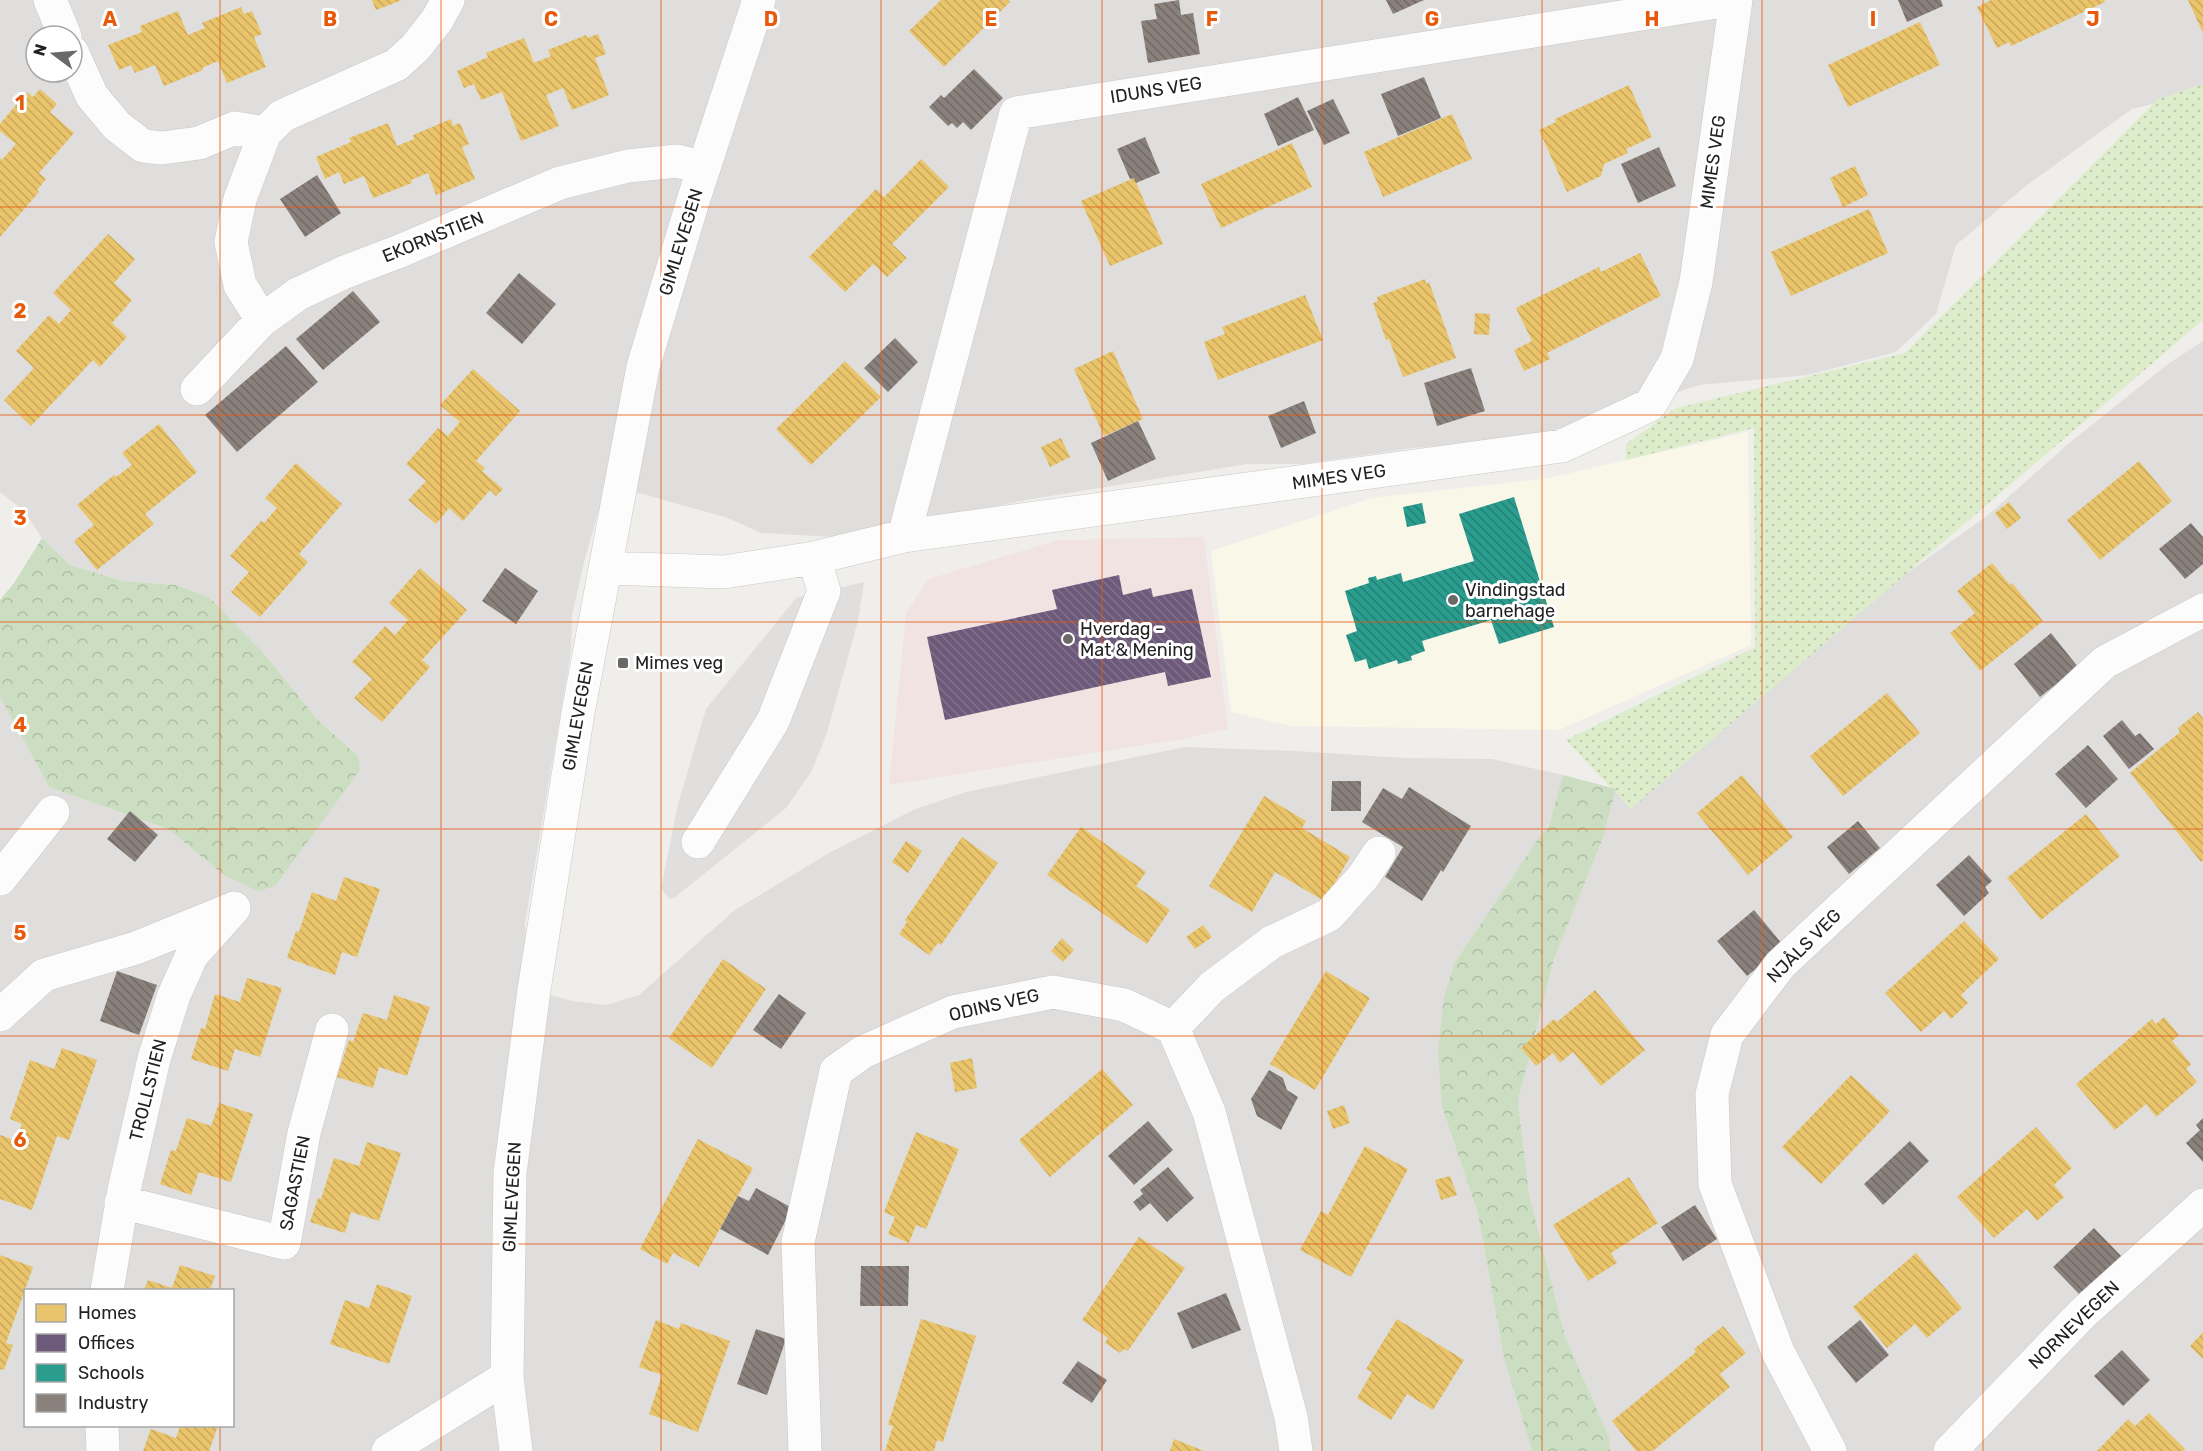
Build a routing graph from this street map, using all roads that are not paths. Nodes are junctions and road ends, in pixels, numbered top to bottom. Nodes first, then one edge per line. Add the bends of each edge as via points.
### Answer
1 (50, 0) edge
2 (448, 0) edge
3 (759, 0) edge
4 (1729, 0) edge
5 (1736, 0) edge
6 (60, 24) edge
7 (84, 78) edge
8 (265, 133) junction
9 (704, 168) junction
10 (262, 320) junction
11 (197, 389) dead end
12 (904, 537) junction
13 (814, 558) junction
14 (607, 568) junction
15 (2203, 610) edge
16 (53, 812) dead end
17 (698, 842) dead end
18 (1379, 853) dead end
19 (0, 879) edge
20 (0, 1016) edge
21 (1173, 1029) junction
22 (332, 1030) dead end
23 (122, 1202) junction
24 (2203, 1205) edge
25 (107, 1289) edge
26 (507, 1377) junction
27 (102, 1427) edge
28 (103, 1451) edge
29 (388, 1451) edge
30 (516, 1451) edge
31 (805, 1451) edge
32 (1296, 1451) edge
33 (1830, 1451) edge
34 (1950, 1451) edge

1 - 6 street
2 - 8 street via 415,48 396,65 282,116
3 - 9 street, GIMLEVEGEN
4 - 12 street, IDUNS VEG via 1016,112
5 - 12 street, MIMES VEG via 1696,282 1677,360 1650,405 1562,446
7 - 8 street via 92,96 117,126 143,146 162,148 199,143 235,128
8 - 10 street via 240,199 231,242 240,285
9 - 10 street, EKORNSTIEN via 677,161 628,166 560,183 345,272 298,294
9 - 14 street, GIMLEVEGEN via 644,367
10 - 11 street, EKORNSTIEN
12 - 13 street, MIMES VEG
13 - 14 street, MIMES VEG via 724,572
13 - 17 street via 824,591 773,721
14 - 26 street, GIMLEVEGEN via 552,871 512,1161
15 - 33 street, NJÅLS VEG via 2104,663 1780,965 1727,1035 1712,1094 1715,1184 1778,1352
16 - 19 street
18 - 21 street via 1363,878 1329,915 1272,942 1212,987
20 - 23 street, TROLLSTIEN via 44,975 136,948 234,908 192,955 174,995 154,1059
21 - 31 street, ODINS VEG via 1124,1005 1053,992 953,1012 863,1052 836,1071 798,1242
21 - 32 street via 1209,1112 1291,1417
22 - 23 street, SAGASTIEN via 304,1133 284,1243
23 - 25 street, TROLLSTIEN
24 - 34 street, NORNEVEGEN via 2082,1314
26 - 29 street
26 - 30 street, GIMLEVEGEN
27 - 28 street

